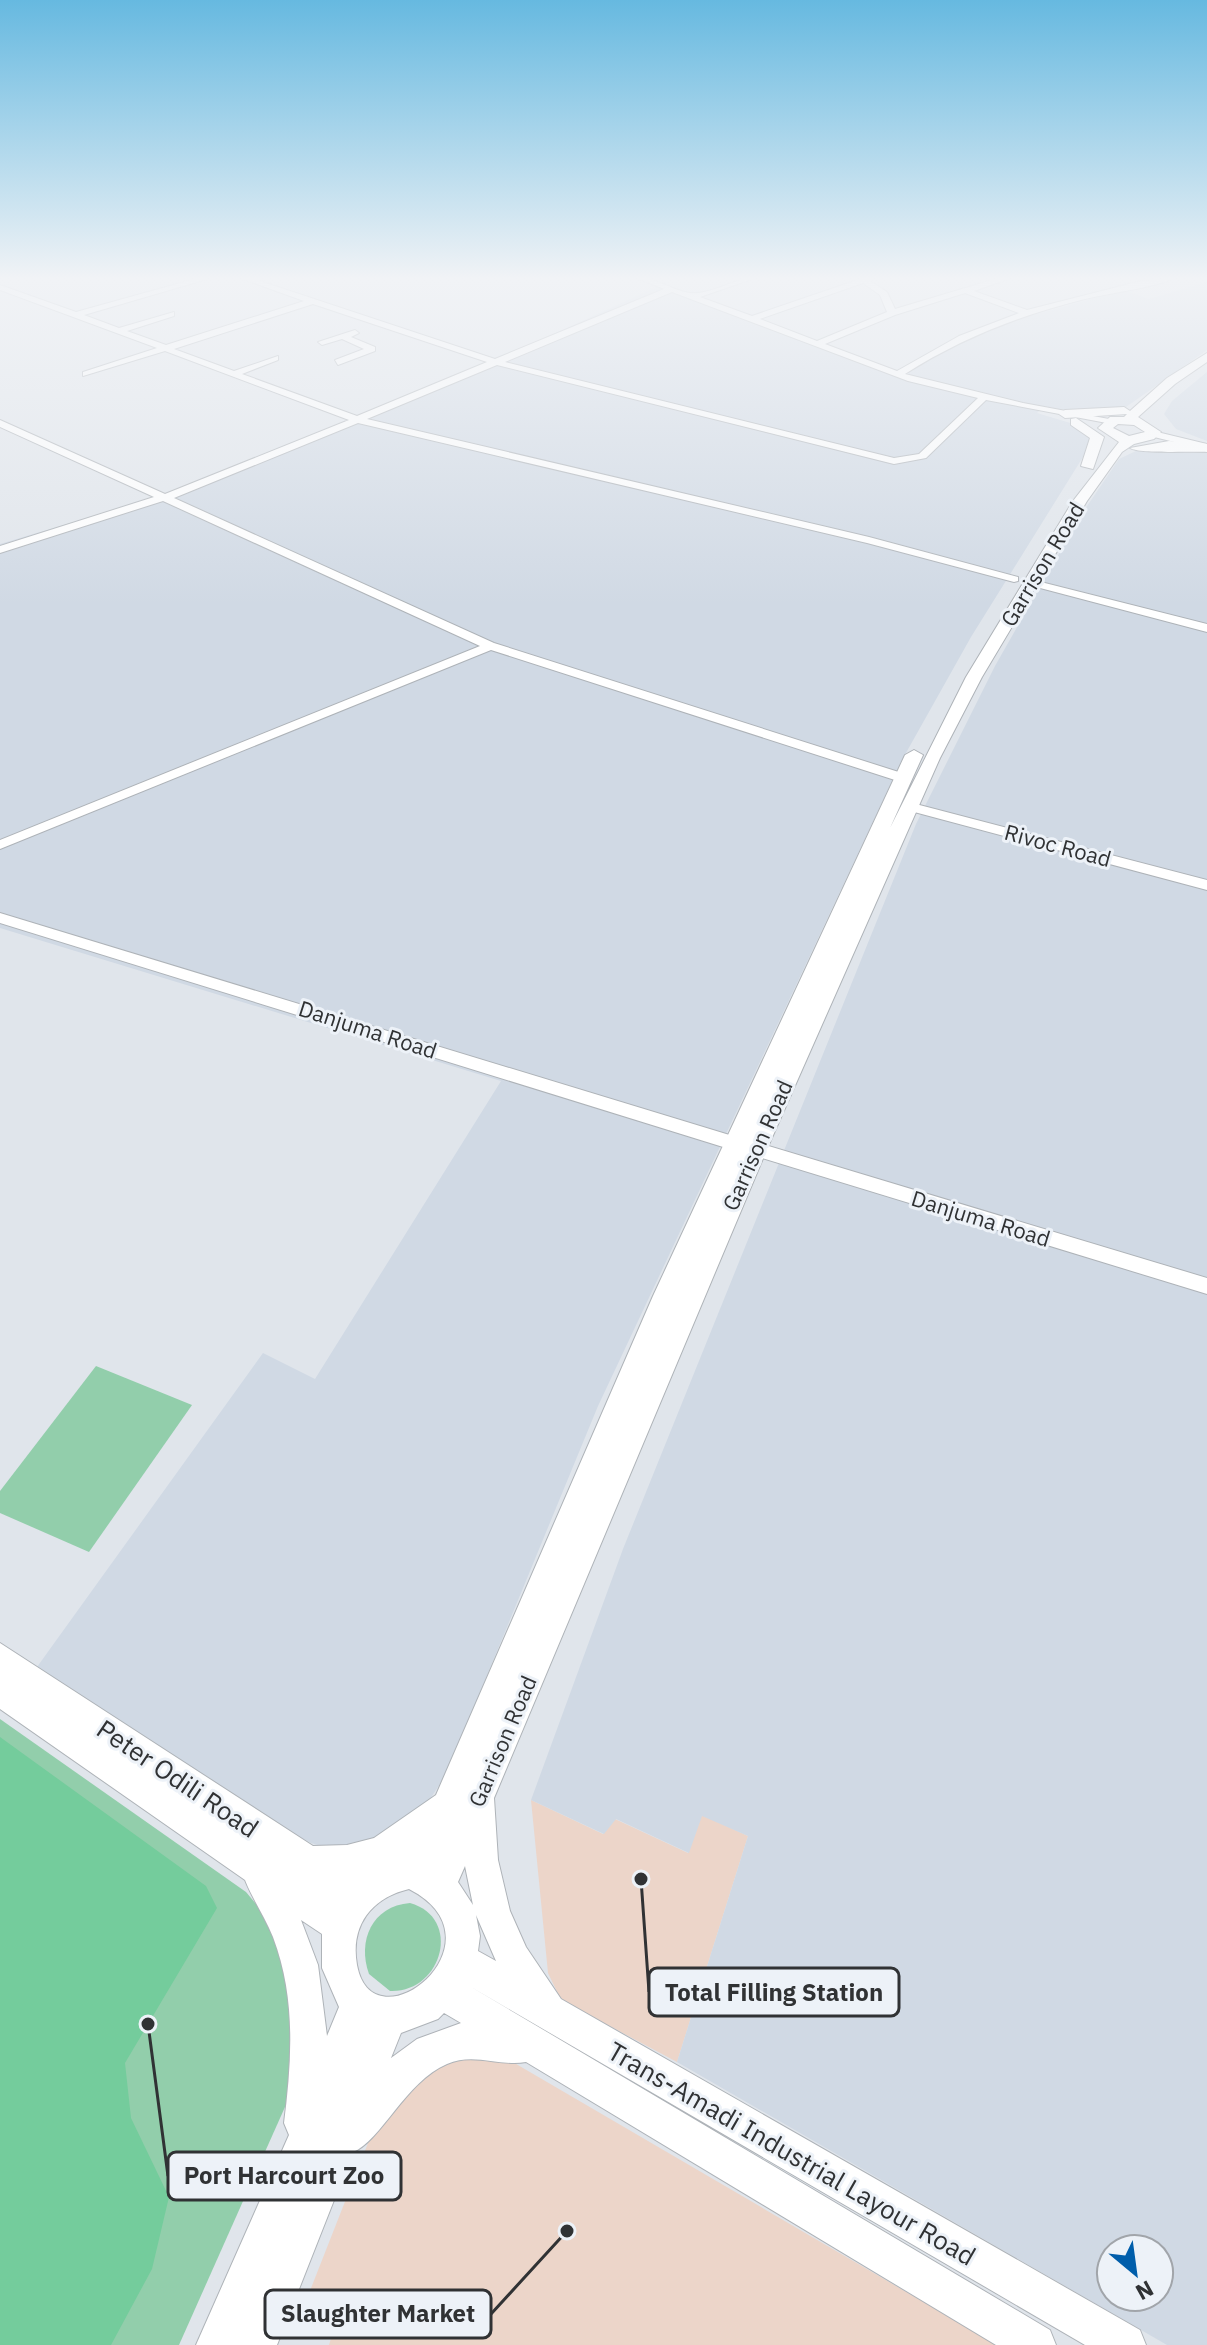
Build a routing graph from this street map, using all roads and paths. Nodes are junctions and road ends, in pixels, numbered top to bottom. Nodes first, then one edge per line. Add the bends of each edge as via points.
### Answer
1 (268, 386) edge
2 (437, 386) edge
3 (593, 386) edge
4 (944, 386) edge
5 (1167, 386) edge
6 (1178, 386) edge
7 (984, 397) junction
8 (1151, 406) junction
9 (1064, 415) junction
10 (358, 420) junction
11 (0, 423) edge
12 (1126, 428) junction
13 (1207, 447) edge
14 (1097, 465) junction
15 (166, 499) junction
16 (0, 550) edge
17 (1022, 581) junction
18 (1207, 628) edge
19 (490, 646) junction
20 (903, 778) junction
21 (908, 806) junction
22 (0, 845) edge
23 (1207, 885) edge
24 (0, 918) edge
25 (745, 1146) junction
26 (1207, 1286) edge
27 (0, 1659) edge
28 (0, 1690) edge
29 (467, 1794) junction
30 (305, 1863) junction
31 (254, 1866) junction
32 (427, 1878) junction
33 (358, 1896) junction
34 (339, 1925) junction
35 (451, 1976) junction
36 (374, 2009) junction
37 (557, 2018) junction
38 (531, 2047) junction
39 (313, 2162) junction
40 (217, 2345) edge
41 (256, 2345) edge
42 (1035, 2345) edge
43 (1125, 2345) edge

1 - 10 street
2 - 10 street
3 - 7 street via 894,461 922,456
4 - 7 street
5 - 8 main road, Garrison Road
6 - 8 main road, Garrison Road
7 - 9 street
8 - 9 main road
8 - 12 main road, Garrison Road
8 - 13 main road via 1166,426
9 - 12 street
9 - 14 main road via 1097,437
10 - 15 street
10 - 17 street
11 - 15 street
12 - 13 street
12 - 14 main road, Garrison Road
13 - 14 main road via 1152,445
14 - 17 main road, Garrison Road
15 - 16 street
15 - 19 street
17 - 18 street
17 - 20 main road, Garrison Road
17 - 21 main road, Garrison Road
19 - 20 street
19 - 22 street
20 - 25 main road, Garrison Road
21 - 23 street, Rivoc Road
21 - 25 main road, Garrison Road
24 - 25 street, Danjuma Road
25 - 26 street, Danjuma Road
25 - 29 main road, Garrison Road
27 - 30 main road, Peter Odili Road
28 - 31 main road, Peter Odili Road
29 - 30 main road via 379,1854 356,1863
29 - 32 main road, Garrison Road
29 - 37 main road via 491,1915 526,1982
30 - 33 main road, Peter Odili Road
31 - 34 main road, Peter Odili Road
31 - 39 main road via 284,1914 303,1968 311,2014
32 - 33 main road via 390,1874
32 - 35 main road via 458,1909 462,1929
33 - 34 main road
34 - 36 main road via 339,1972 349,1993
35 - 36 main road via 424,2006
35 - 37 main road, Trans-Amadi Industrial Layour Road
35 - 38 main road, Trans-Amadi Industrial Layour Road
36 - 39 main road
37 - 43 main road, Trans-Amadi Industrial Layour Road
38 - 39 main road via 467,2040 446,2045 420,2059
38 - 42 main road, Trans-Amadi Industrial Layour Road
39 - 40 main road
39 - 41 main road

